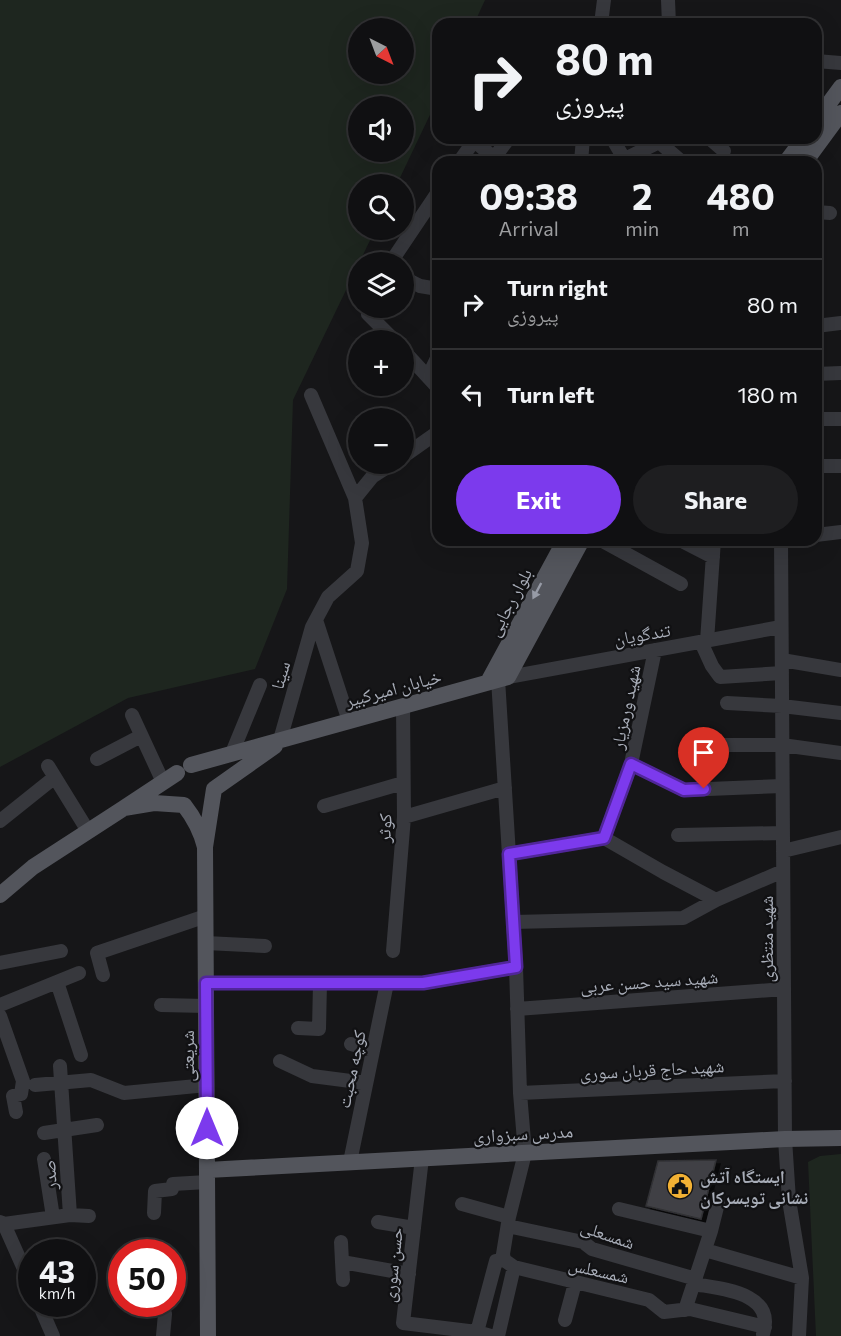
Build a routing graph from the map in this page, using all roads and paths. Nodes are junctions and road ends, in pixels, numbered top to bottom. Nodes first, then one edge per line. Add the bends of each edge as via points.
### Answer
1 (604, 0) edge
2 (668, 0) edge
3 (602, 18) edge
4 (669, 18) edge
5 (822, 61) edge
6 (841, 63) edge
7 (841, 87) edge
8 (822, 113) edge
9 (841, 113) edge
10 (822, 139) edge
11 (480, 144) edge
12 (656, 144) edge
13 (666, 144) edge
14 (716, 144) edge
15 (724, 151) dead end
16 (492, 156) edge
17 (633, 156) edge
18 (677, 156) edge
19 (432, 211) edge
20 (822, 212) edge
21 (830, 213) dead end
22 (399, 252) edge
23 (414, 283) edge
24 (432, 288) edge
25 (373, 318) edge
26 (841, 323) edge
27 (822, 325) edge
28 (384, 330) edge
29 (414, 362) edge
30 (432, 369) edge
31 (822, 374) edge
32 (841, 374) edge
33 (428, 377) junction
34 (432, 381) edge
35 (311, 395) dead end
36 (822, 419) edge
37 (841, 419) edge
38 (432, 436) edge
39 (414, 449) edge
40 (822, 466) edge
41 (841, 466) edge
42 (377, 474) edge
43 (841, 480) edge
44 (355, 498) junction
45 (841, 532) edge
46 (822, 534) edge
47 (562, 546) edge
48 (578, 546) edge
49 (612, 546) edge
50 (692, 546) edge
51 (714, 546) edge
52 (781, 546) edge
53 (713, 557) junction
54 (681, 584) dead end
55 (316, 620) junction
56 (781, 627) junction
57 (704, 641) junction
58 (655, 650) junction
59 (782, 667) junction
60 (841, 670) edge
61 (498, 680) junction
62 (260, 685) dead end
63 (727, 704) dead end
64 (403, 706) junction
65 (782, 706) junction
66 (841, 713) edge
67 (132, 716) dead end
68 (349, 721) junction
69 (141, 736) junction
70 (284, 738) junction
71 (723, 745) dead end
72 (782, 745) junction
73 (232, 753) junction
74 (841, 753) edge
75 (97, 759) dead end
76 (631, 764) junction
77 (177, 774) junction
78 (403, 783) junction
79 (782, 786) junction
80 (505, 788) junction
81 (214, 789) junction
82 (184, 805) junction
83 (324, 806) dead end
84 (124, 808) junction
85 (404, 817) junction
86 (0, 821) edge
87 (88, 831) junction
88 (783, 833) junction
89 (678, 835) dead end
90 (841, 837) edge
91 (604, 838) junction
92 (205, 848) junction
93 (783, 851) junction
94 (509, 854) junction
95 (783, 871) junction
96 (0, 895) edge
97 (716, 900) junction
98 (206, 916) junction
99 (513, 922) junction
100 (206, 943) junction
101 (265, 946) dead end
102 (61, 951) dead end
103 (393, 951) dead end
104 (0, 963) edge
105 (516, 967) junction
106 (79, 973) dead end
107 (103, 975) dead end
108 (57, 982) junction
109 (206, 983) junction
110 (320, 983) junction
111 (387, 983) junction
112 (784, 990) junction
113 (0, 1005) edge
114 (161, 1005) dead end
115 (206, 1006) junction
116 (517, 1009) junction
117 (0, 1016) edge
118 (298, 1028) dead end
119 (351, 1044) dead end
120 (373, 1050) junction
121 (81, 1055) dead end
122 (280, 1061) dead end
123 (60, 1066) dead end
124 (785, 1081) junction
125 (61, 1082) junction
126 (366, 1083) junction
127 (35, 1085) dead end
128 (207, 1085) junction
129 (520, 1093) junction
130 (16, 1112) dead end
131 (97, 1125) dead end
132 (64, 1131) junction
133 (44, 1133) dead end
134 (785, 1138) junction
135 (841, 1138) edge
136 (525, 1153) junction
137 (422, 1158) junction
138 (44, 1159) dead end
139 (350, 1162) junction
140 (207, 1176) junction
141 (718, 1203) dead end
142 (462, 1204) dead end
143 (619, 1209) dead end
144 (154, 1213) dead end
145 (70, 1215) junction
146 (89, 1216) dead end
147 (53, 1217) junction
148 (508, 1221) junction
149 (378, 1222) dead end
150 (2, 1223) edge
151 (414, 1228) junction
152 (711, 1231) junction
153 (341, 1242) dead end
154 (705, 1250) junction
155 (18, 1257) edge
156 (342, 1262) junction
157 (509, 1264) junction
158 (409, 1274) junction
159 (802, 1278) junction
160 (343, 1280) dead end
161 (695, 1282) junction
162 (575, 1283) junction
163 (685, 1310) junction
164 (45, 1317) edge
165 (165, 1317) edge
166 (565, 1320) dead end
167 (477, 1332) junction
168 (761, 1333) edge
169 (53, 1336) edge
170 (164, 1336) edge
171 (208, 1336) edge
172 (491, 1336) edge
173 (498, 1336) edge
174 (799, 1336) edge

1 - 3 street
2 - 4 street
5 - 6 street
7 - 8 main road
9 - 10 main road
11 - 16 street
12 - 17 street
13 - 18 street
14 - 15 street
19 - 22 street
20 - 21 street
23 - 24 street
25 - 28 street
26 - 27 street
29 - 33 street
30 - 33 street
31 - 32 street
33 - 34 street
35 - 44 street, سینا
36 - 37 street
38 - 39 street
40 - 41 street
41 - 43 street
42 - 44 street
44 - 55 street, سینا via 363,543 357,571 328,597
45 - 46 street
47 -> 61 main road, بلوار رجایی
48 - 61 main road, بلوار رجایی
49 - 54 street
50 - 53 street
51 - 53 street
52 - 56 street, شهید منتظری
53 - 57 street
55 - 68 street
55 - 70 street, سینا
56 - 57 street, تندگویان
56 - 59 street, شهید منتظری
57 - 58 street, تندگویان
57 - 59 street via 720,677
58 - 61 street, تندگویان
58 - 76 street, شهید ورمزیار
59 - 60 street
59 - 65 street, شهید منتظری
61 - 64 main road, خیابان امیرکبیر
61 - 80 street
62 - 73 street
63 - 65 street
64 - 68 main road, خیابان امیرکبیر
64 - 78 street, کوثر
65 - 66 street
65 - 72 street, شهید منتظری
67 - 69 street
68 - 70 main road, خیابان امیرکبیر
69 - 75 street
69 - 77 street
70 - 73 main road, خیابان امیرکبیر
70 - 81 main road
71 - 72 street
72 - 74 street
72 - 79 street, شهید منتظری
73 - 77 main road, خیابان امیرکبیر
76 - 79 street via 684,790
76 - 91 street, شهید ورمزیار
77 - 81 main road via 201,767 210,774
77 - 82 main road via 172,783 173,794
77 - 84 main road, خیابان امیرکبیر
78 - 83 street
78 - 85 street, کوثر
79 - 88 street, شهید منتظری
80 - 85 street
80 - 94 street
81 - 82 main road via 205,803 195,807
81 - 92 main road
82 - 84 main road via 154,803
82 - 92 main road via 201,832
84 - 87 main road
85 - 103 street, کوثر
86 - 87 street via 51,772
87 - 96 main road via 33,867
88 - 89 street
88 - 93 street, شهید منتظری
90 - 93 street
91 - 94 street
91 - 97 street
92 - 98 main road, شریعتی
93 - 95 street, شهید منتظری
94 - 99 street
95 - 97 street
95 - 112 street, شهید منتظری
97 - 99 street via 683,918
98 - 100 main road, شریعتی
98 - 107 street via 97,953
99 - 105 street
100 - 101 street
100 - 109 main road, شریعتی
102 - 104 street
105 - 111 street via 423,983
105 - 116 street
106 - 108 street
108 - 113 street
108 - 121 street
109 - 110 street
109 - 115 main road, شریعتی
110 - 111 street
110 - 118 street via 319,1029
111 - 120 street, کوچه محبت
112 - 116 street, شهید سید حسن عربی
112 - 124 street, شهید منتظری
114 - 115 street
115 - 128 main road, شریعتی
116 - 129 street
117 - 130 street via 22,1081 21,1094 13,1096
119 - 120 street
120 - 126 street, کوچه محبت
122 - 126 street via 312,1076
123 - 125 street, صدر
124 - 129 street, شهید حاج قربان سوری
124 - 134 street, شهید منتظری
125 - 127 street
125 - 128 street via 92,1080 124,1093
125 - 132 street, صدر
126 - 139 street, کوچه محبت
128 - 140 main road, شریعتی
129 - 136 street
131 - 132 street
132 - 133 street
132 - 145 street, صدر
134 - 135 main road, مدرس سبزواری
134 - 136 main road, مدرس سبزواری
134 - 159 street, شهید منتظری via 789,1200
136 - 137 main road, مدرس سبزواری
136 - 148 street
137 - 139 main road, مدرس سبزواری
137 - 151 street, حسن سوری
138 - 147 street
139 - 140 main road, مدرس سبزواری
140 - 144 street via 155,1191
140 - 171 main road, شریعتی
141 - 152 street
142 - 148 street, شمسعلی
143 - 152 street
145 - 146 street
145 - 147 street, صدر
147 - 150 street, صدر
148 - 157 street via 503,1254
148 - 161 street, شمسعلی via 583,1242 592,1249
149 - 151 street
150 - 155 street
151 - 158 street, حسن سوری
152 - 154 street
153 - 156 street
154 - 159 street
154 - 161 street
156 - 158 street
156 - 160 street
157 - 162 street, شمسعلس
157 - 167 street via 496,1260
157 - 173 street
158 - 167 street, حسن سوری via 404,1323
159 - 174 street, شهید منتظری
161 - 163 street
161 - 168 street, شمسعلی via 743,1293 759,1305 765,1317
162 - 163 street, شمسعلس via 649,1300 664,1312
162 - 166 street
163 - 168 street, شمسعلس
164 - 169 street
165 - 170 street
167 - 172 street, حسن سوری

